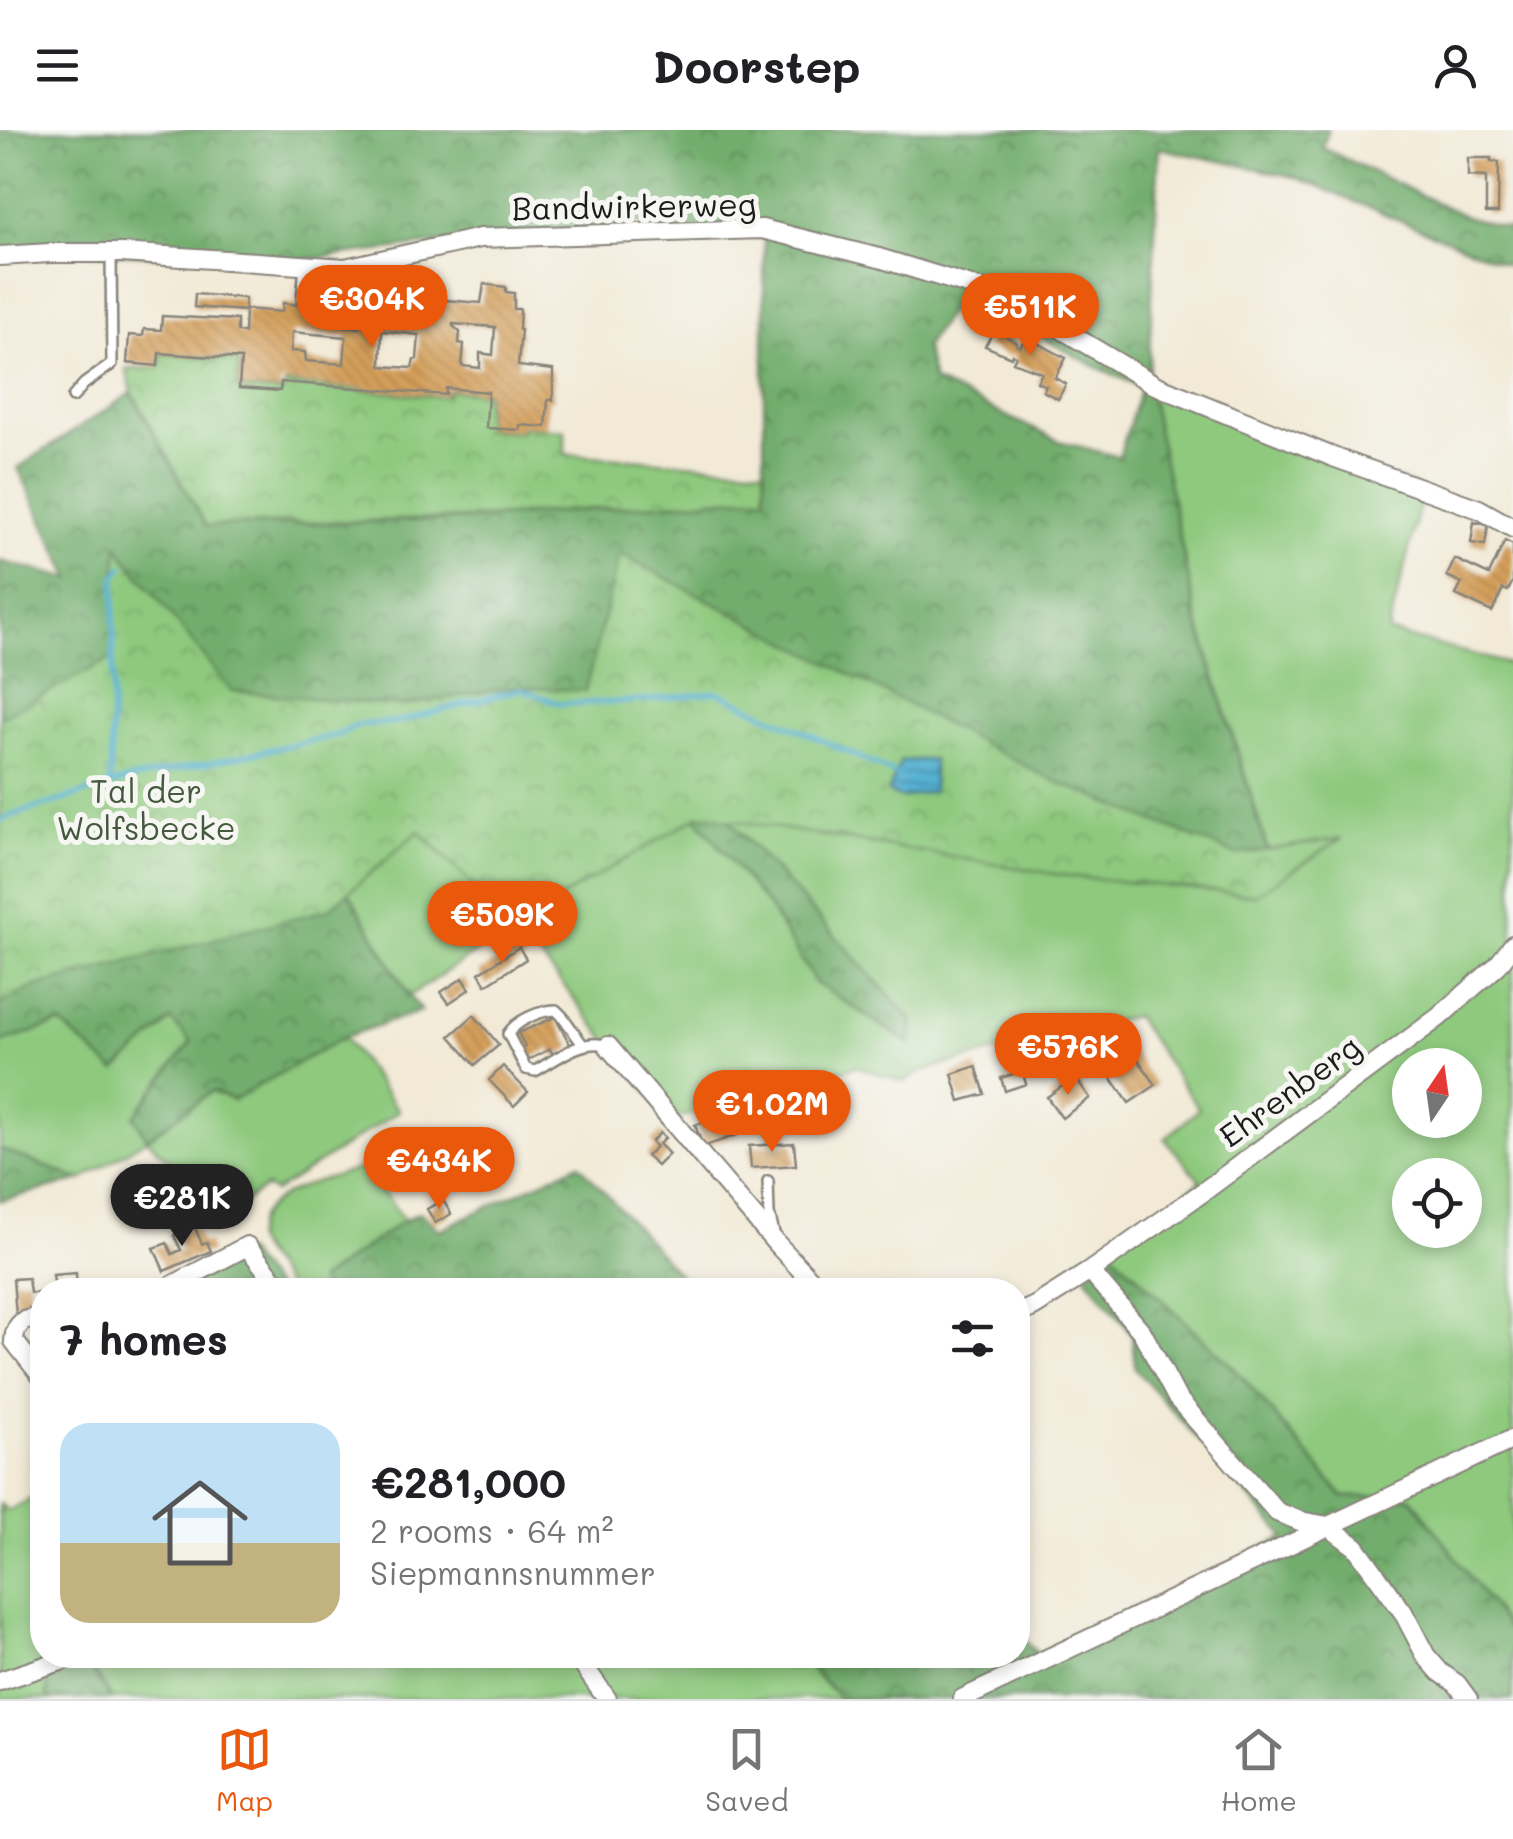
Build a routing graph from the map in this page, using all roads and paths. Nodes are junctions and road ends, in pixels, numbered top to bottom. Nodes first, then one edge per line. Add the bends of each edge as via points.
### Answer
1 (111, 253) junction
2 (0, 256) edge
3 (305, 265) junction
4 (302, 300) dead end
5 (73, 397) dead end
6 (1513, 528) edge
7 (1513, 945) edge
8 (583, 1045) junction
9 (608, 1046) joint
10 (768, 1182) dead end
11 (776, 1243) junction
12 (1090, 1271) junction
13 (187, 1278) edge
14 (272, 1278) edge
15 (809, 1278) edge
16 (1030, 1308) edge
17 (30, 1318) edge
18 (30, 1362) edge
19 (1513, 1439) edge
20 (1328, 1526) junction
21 (1030, 1667) edge
22 (40, 1668) edge
23 (585, 1668) edge
24 (1028, 1668) edge
25 (0, 1681) edge
26 (607, 1699) edge
27 (962, 1699) edge
28 (1468, 1699) edge

1 - 2 street, Bandwirkerweg
1 - 3 street, Bandwirkerweg
1 - 5 lane via 112,364
3 - 4 lane
3 - 6 street, Bandwirkerweg via 344,268 480,238 762,230 981,289 1156,385
7 - 12 street, Ehrenberg via 1438,1017
8 - 8 lane via 530,1072 508,1034 544,1010 556,1010
8 - 9 lane
9 - 11 street
10 - 11 lane
11 - 15 street
12 - 16 street, Ehrenberg
12 - 20 street via 1142,1332 1177,1398 1276,1512
13 - 14 street via 247,1246
17 - 18 street via 20,1322 14,1341
19 - 20 street
20 - 21 street
20 - 28 street via 1356,1547 1426,1656
22 - 25 street
23 - 26 street
24 - 27 street

